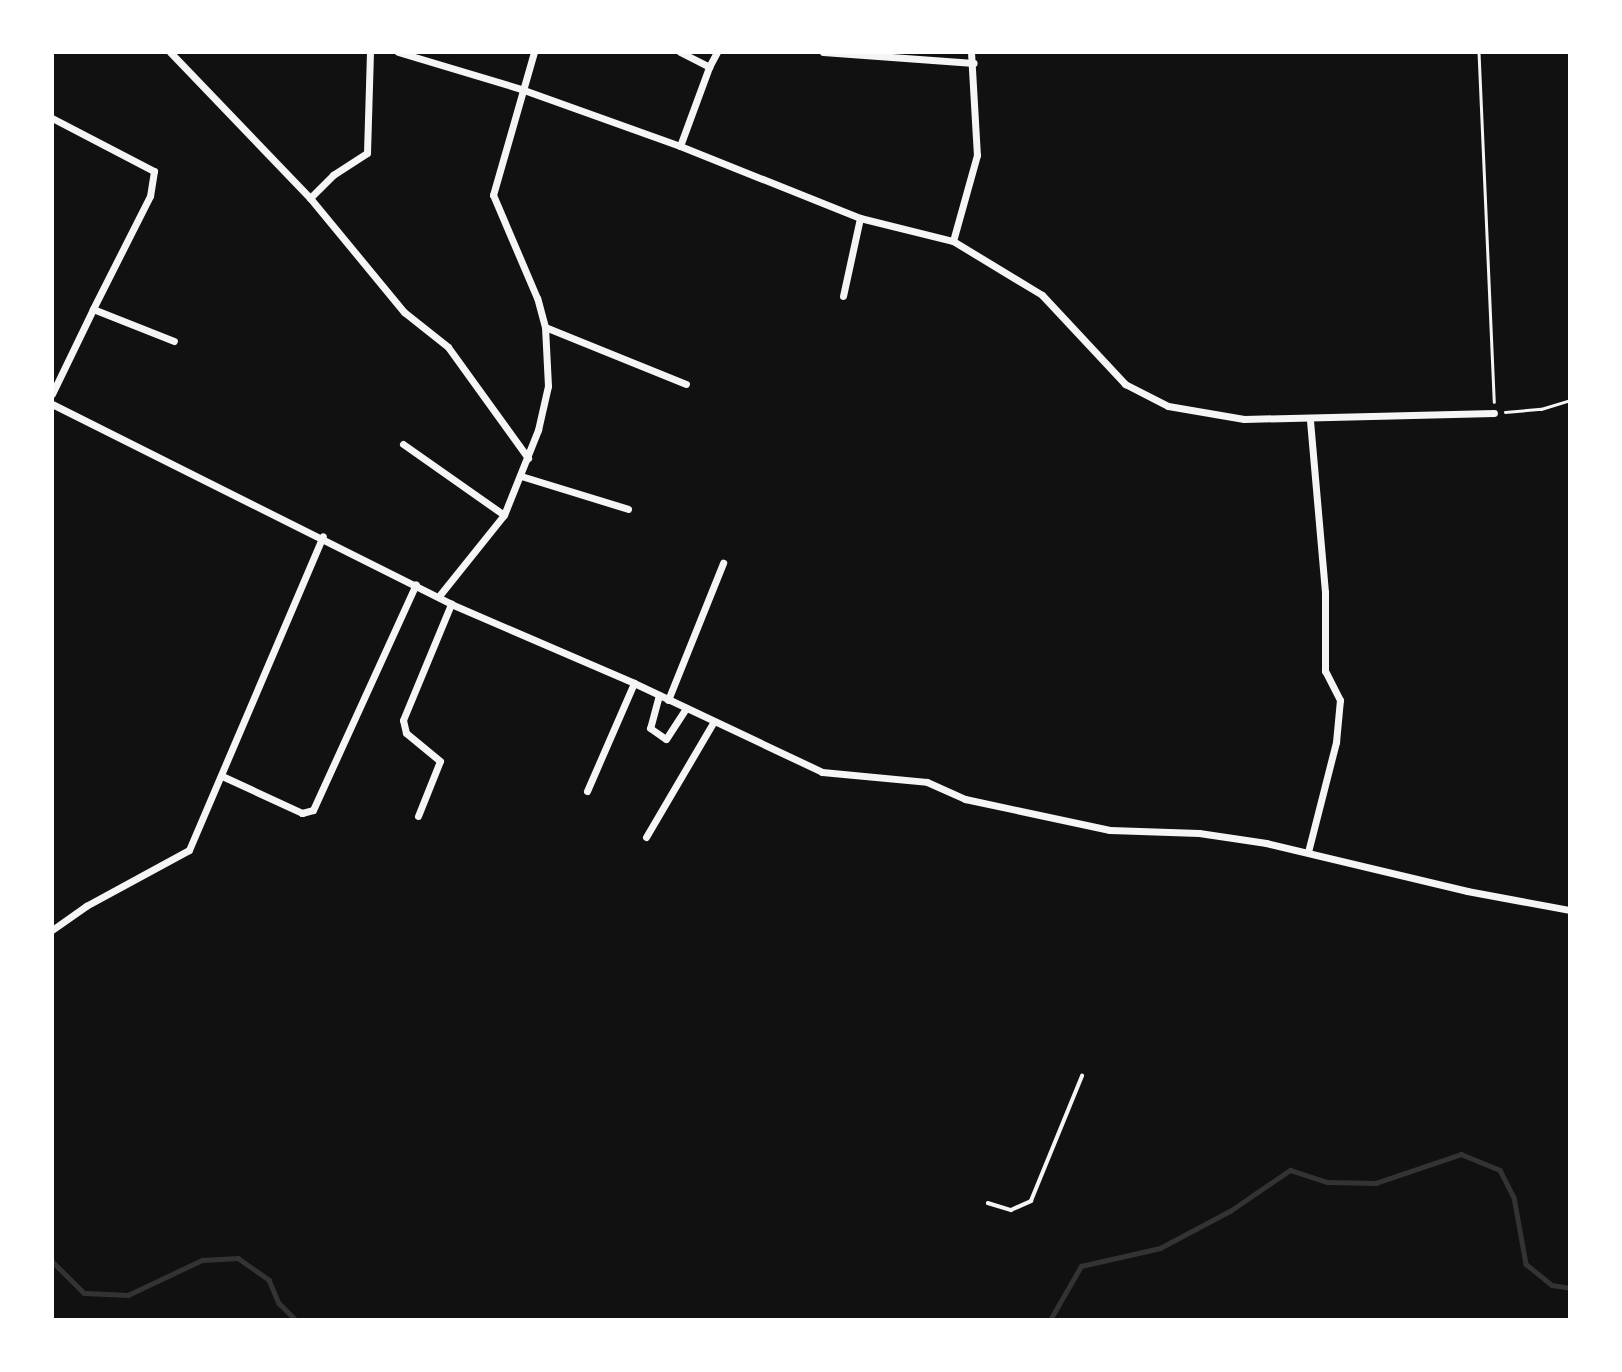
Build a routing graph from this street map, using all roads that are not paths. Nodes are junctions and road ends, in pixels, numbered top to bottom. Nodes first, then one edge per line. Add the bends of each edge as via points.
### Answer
1 (170, 52) edge
2 (370, 52) edge
3 (398, 52) edge
4 (534, 52) edge
5 (680, 52) edge
6 (717, 52) edge
7 (823, 52) edge
8 (971, 52) edge
9 (974, 63) junction
10 (709, 67) junction
11 (521, 89) junction
12 (52, 118) edge
13 (680, 146) junction
14 (310, 198) junction
15 (860, 218) junction
16 (953, 241) junction
17 (843, 296) dead end
18 (93, 309) junction
19 (545, 327) junction
20 (174, 341) dead end
21 (686, 384) dead end
22 (52, 394) edge
23 (52, 404) edge
24 (1494, 413) road end
25 (1310, 419) junction
26 (403, 444) dead end
27 (528, 458) junction
28 (521, 476) junction
29 (628, 509) dead end
30 (504, 515) junction
31 (323, 536) junction
32 (723, 563) dead end
33 (416, 584) junction
34 (439, 596) junction
35 (451, 604) junction
36 (634, 683) junction
37 (659, 695) junction
38 (668, 700) junction
39 (686, 708) junction
40 (714, 721) junction
41 (222, 776) junction
42 (587, 791) dead end
43 (418, 816) dead end
44 (646, 837) dead end
45 (1308, 852) junction
46 (1570, 910) edge
47 (52, 930) edge
48 (1082, 1076) dead end
49 (988, 1203) dead end

1 - 14 street
2 - 14 street via 367,153
3 - 11 street
4 - 11 street
5 - 10 street
6 - 10 street
7 - 9 street
8 - 9 street
9 - 16 street via 977,155
10 - 13 street
11 - 13 street
11 - 19 street via 494,195 533,283
12 - 18 street via 154,171 150,196
13 - 15 street
14 - 27 street via 404,312 465,367
15 - 16 street
15 - 17 street
16 - 25 street via 1042,295 1109,370 1144,396 1168,406 1244,419
18 - 20 street
18 - 22 street
19 - 21 street
19 - 27 street via 548,386
23 - 31 street
24 - 25 street
25 - 45 street via 1325,592 1325,671 1340,701 1336,742
26 - 30 street
27 - 28 street
28 - 29 street
28 - 30 street
30 - 34 street
31 - 33 street
31 - 41 street
32 - 38 street
33 - 34 street
33 - 41 street via 313,810 302,813
34 - 35 street
35 - 36 street
35 - 43 street via 403,720 406,733 440,761
36 - 37 street
36 - 42 street
37 - 38 street
37 - 39 street via 650,729 666,739
38 - 39 street
39 - 40 street
40 - 44 street
40 - 45 street via 834,775 927,782 965,799 1110,830 1199,833
41 - 47 street via 189,850 86,906
45 - 46 street via 1467,891
48 - 49 lane via 1031,1201 1011,1210

